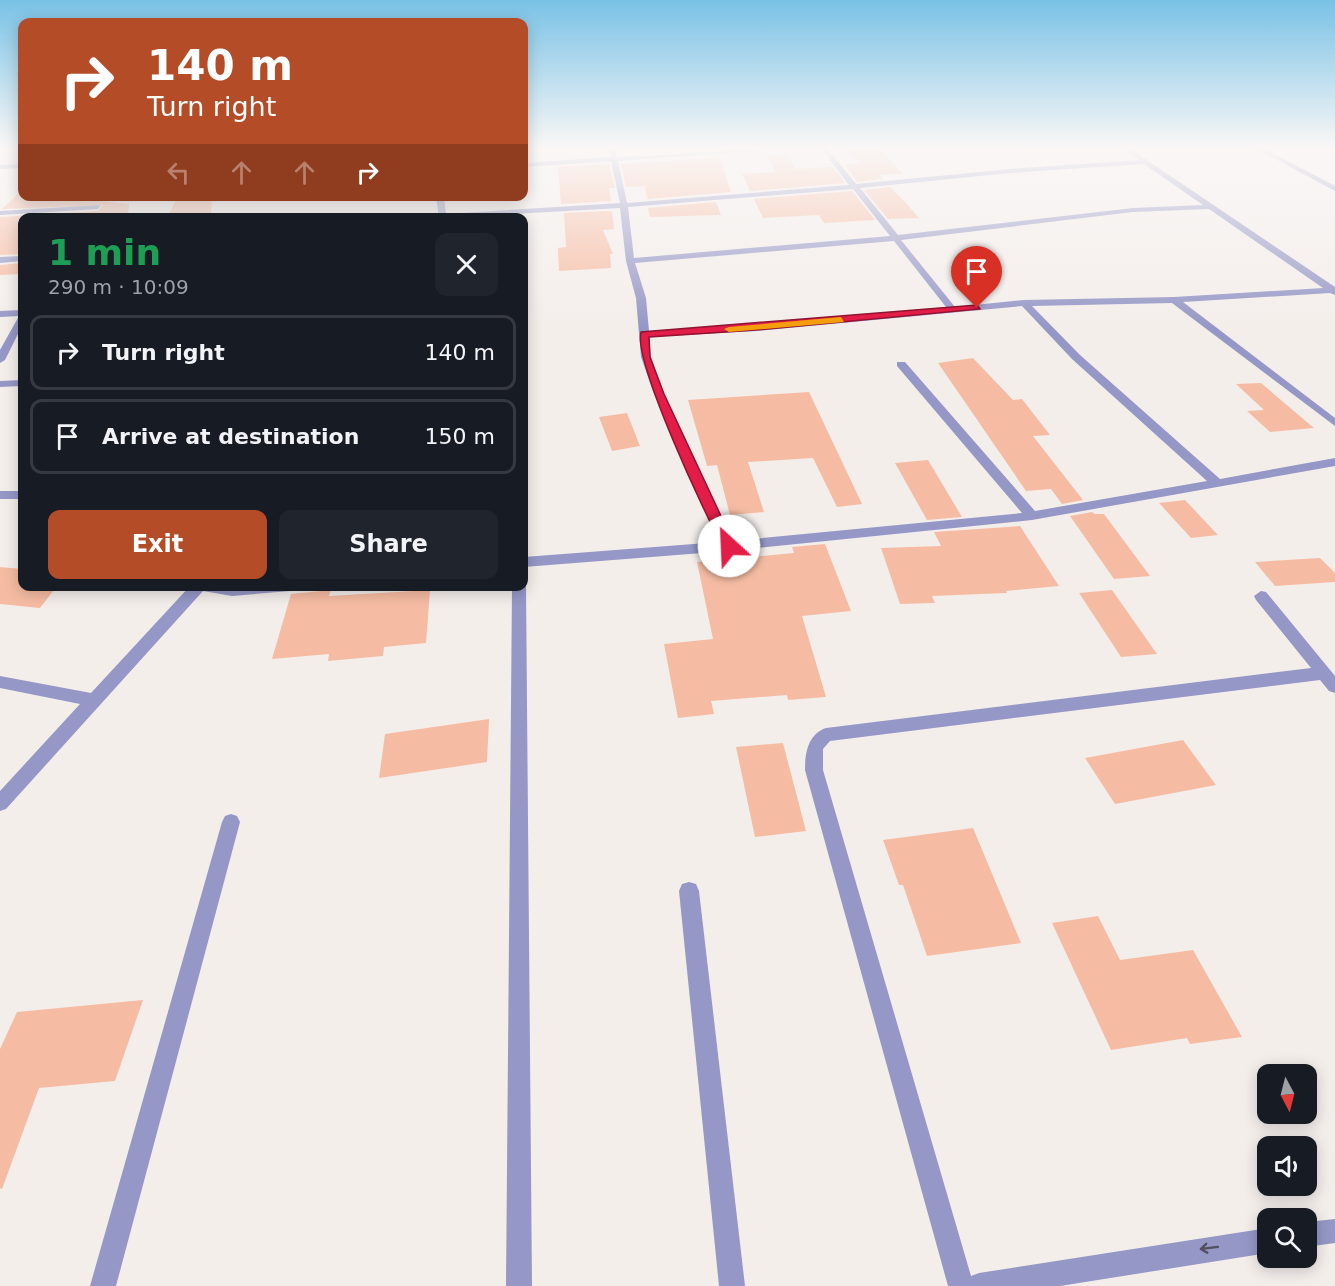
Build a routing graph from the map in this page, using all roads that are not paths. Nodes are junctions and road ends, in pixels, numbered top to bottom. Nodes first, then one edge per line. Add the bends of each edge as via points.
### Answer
1 (55, 208) edge
2 (591, 208) edge
3 (624, 208) edge
4 (874, 208) edge
5 (1185, 208) edge
6 (1213, 208) edge
7 (0, 213) edge
8 (509, 213) edge
9 (897, 238) junction
10 (18, 259) edge
11 (0, 260) edge
12 (630, 261) junction
13 (1334, 291) edge
14 (1174, 300) junction
15 (1024, 303) junction
16 (953, 310) junction
17 (18, 313) edge
18 (0, 314) edge
19 (18, 326) edge
20 (644, 334) junction
21 (0, 360) edge
22 (901, 364) dead end
23 (18, 383) edge
24 (0, 384) edge
25 (1335, 423) edge
26 (1335, 462) edge
27 (1215, 481) junction
28 (0, 495) edge
29 (18, 495) edge
30 (1032, 516) junction
31 (729, 546) junction
32 (528, 562) edge
33 (195, 591) edge
34 (519, 591) edge
35 (1261, 596) dead end
36 (1323, 673) junction
37 (0, 682) edge
38 (1335, 687) edge
39 (96, 701) junction
40 (0, 803) edge
41 (231, 822) dead end
42 (689, 891) dead end
43 (1335, 1231) edge
44 (1317, 1233) edge
45 (1257, 1242) edge
46 (103, 1286) edge
47 (519, 1286) edge
48 (732, 1286) edge
49 (961, 1286) edge
50 (979, 1286) edge

1 - 7 street
2 - 8 street
3 - 12 street
4 - 9 street
5 - 9 street via 1133,210
6 - 13 street
9 - 12 street
9 - 16 street
10 - 11 street
12 - 20 street
13 - 14 street
14 - 15 street
14 - 25 street
15 - 16 street
15 - 27 street via 1076,357
16 - 20 street
17 - 18 street
19 - 21 street
20 - 31 street via 646,357 659,394
22 - 30 street
23 - 24 street
26 - 27 street
27 - 30 street
28 - 29 street
30 - 31 street
31 - 32 street
33 - 39 street
34 - 47 street
35 - 36 street
36 - 38 street
36 - 49 street via 826,735 816,742 814,770
37 - 39 street
39 - 40 street
41 - 46 street
42 - 48 street
43 - 44 street
45 -> 50 street

